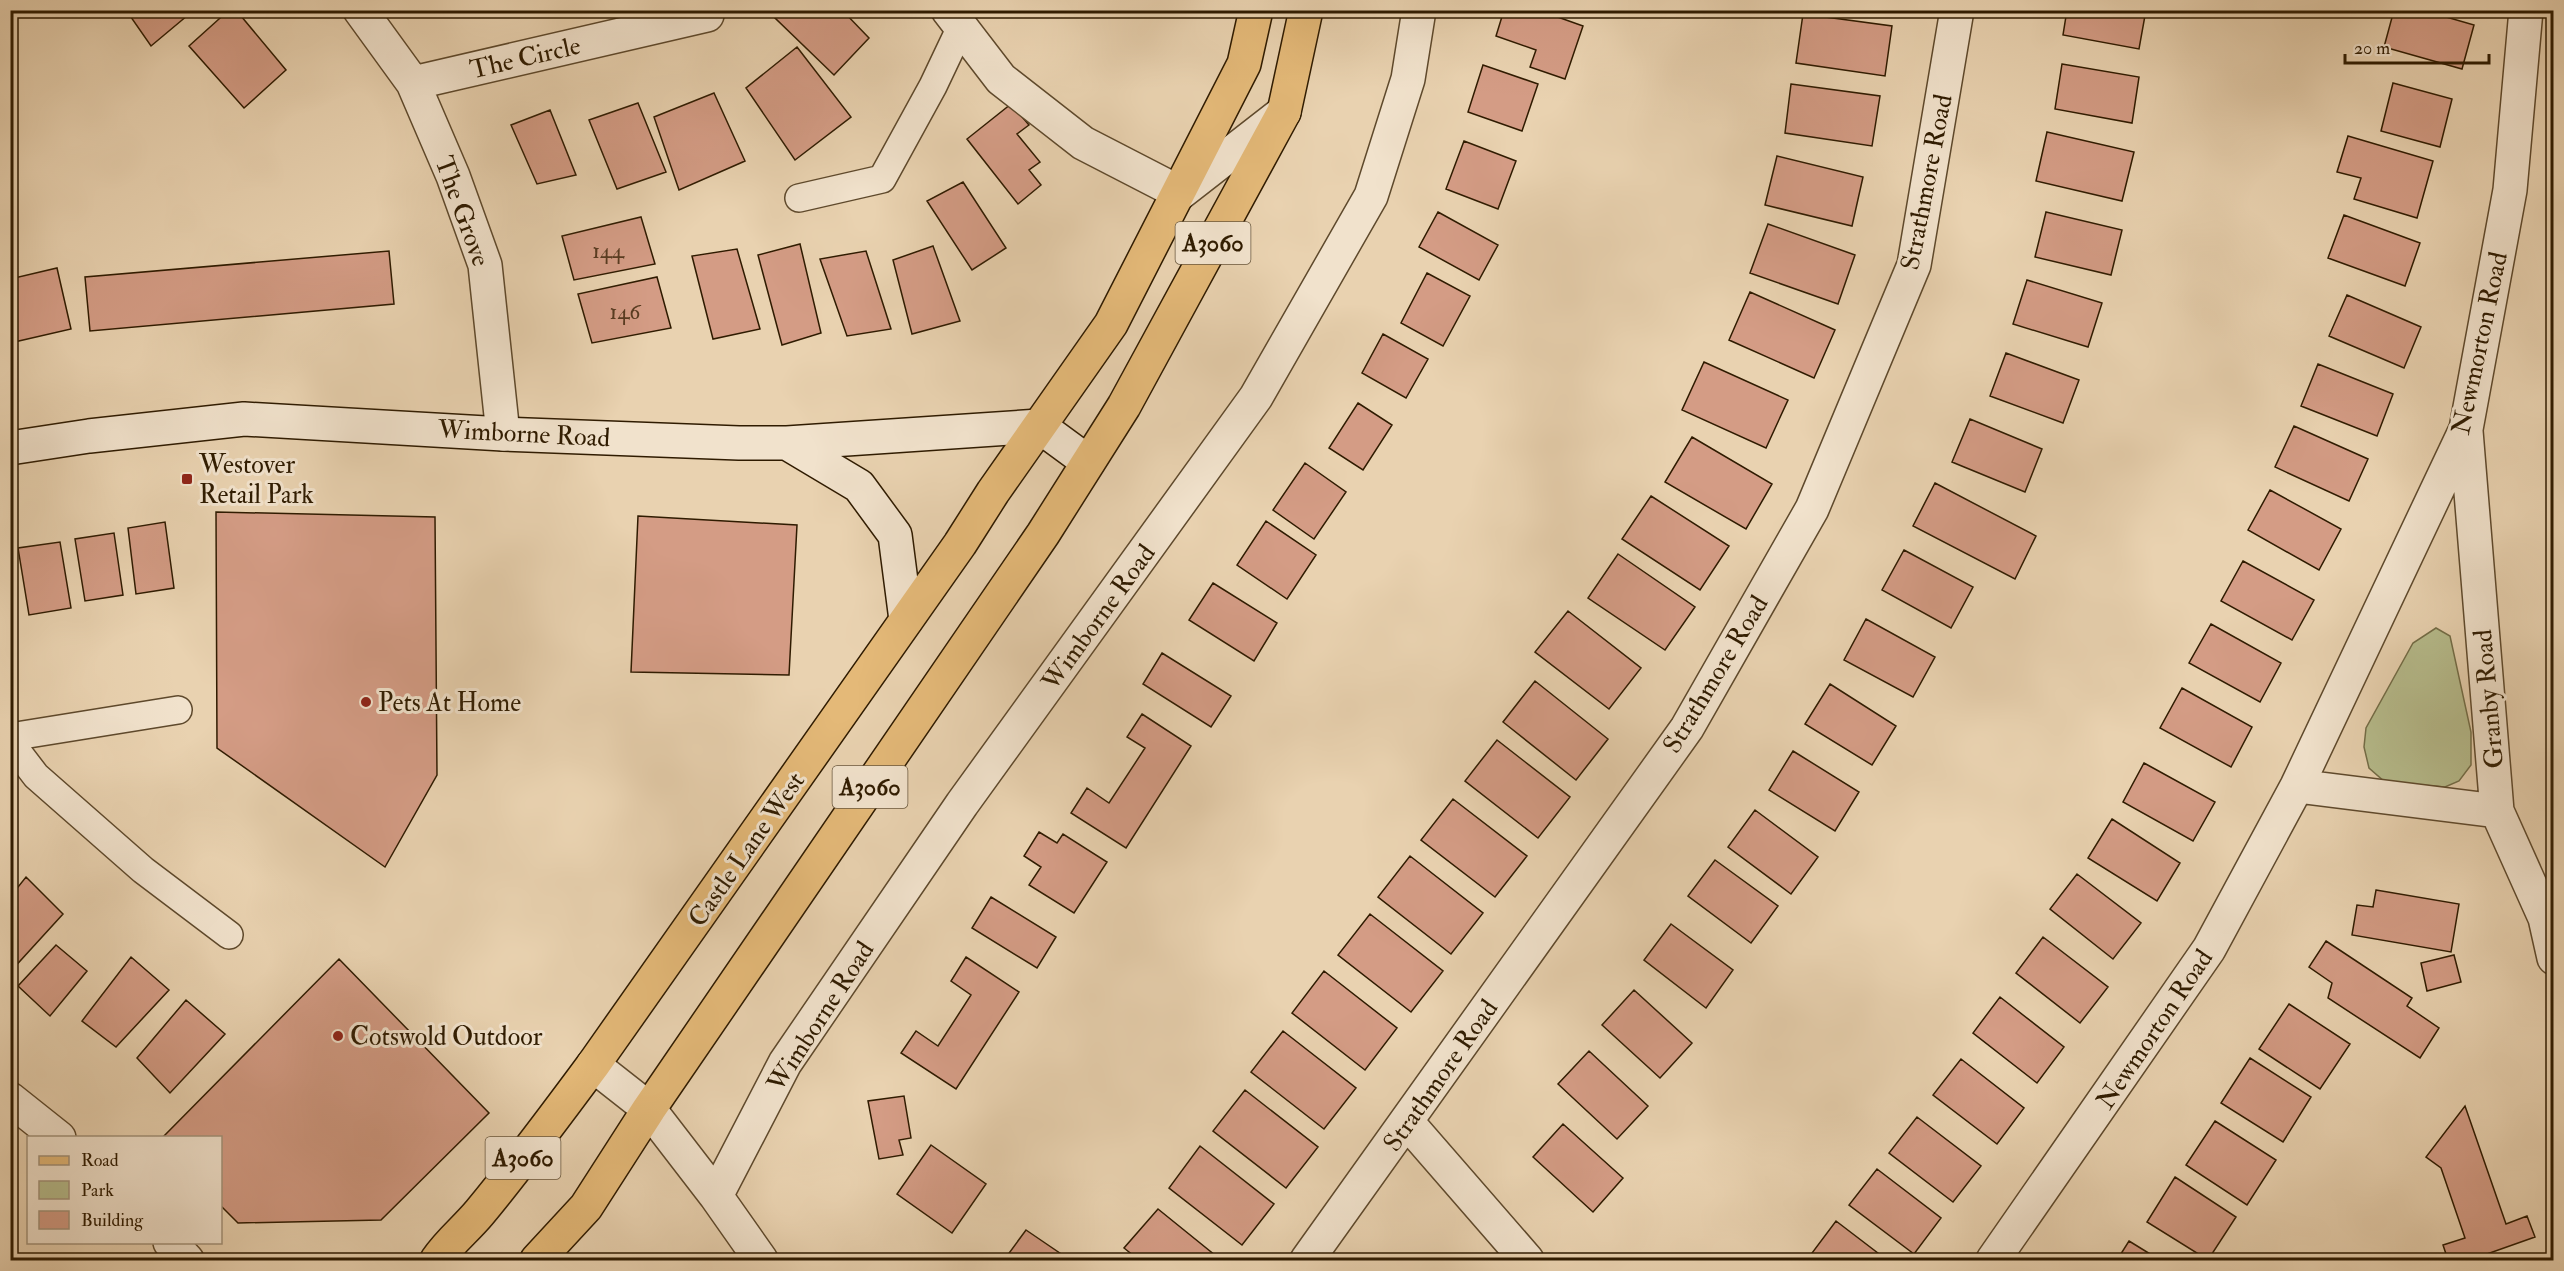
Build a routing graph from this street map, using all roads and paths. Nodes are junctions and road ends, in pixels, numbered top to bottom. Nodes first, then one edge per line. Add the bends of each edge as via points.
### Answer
1 (360, 10) edge
2 (1256, 10) edge
3 (1306, 10) edge
4 (1419, 10) edge
5 (1957, 10) edge
6 (2526, 10) edge
7 (707, 15) dead end
8 (955, 19) edge
9 (412, 83) junction
10 (1284, 112) junction
11 (1180, 193) junction
12 (799, 198) dead end
13 (1039, 426) junction
14 (2466, 429) junction
15 (503, 434) junction
16 (787, 443) junction
17 (10, 448) edge
18 (1088, 462) junction
19 (906, 620) junction
20 (178, 710) dead end
21 (10, 736) edge
22 (10, 742) edge
23 (2297, 786) junction
24 (2498, 811) junction
25 (229, 935) dead end
26 (2553, 958) edge
27 (593, 1065) junction
28 (10, 1099) edge
29 (649, 1109) junction
30 (1407, 1122) junction
31 (58, 1136) edge
32 (716, 1196) junction
33 (172, 1244) edge
34 (187, 1260) edge
35 (436, 1260) edge
36 (537, 1260) edge
37 (761, 1260) edge
38 (1307, 1260) edge
39 (1527, 1260) edge
40 (1993, 1260) edge

1 - 9 street, The Grove
2 - 11 main road, A3060 via 1244,64
3 - 10 main road, A3060
4 - 32 street, Wimborne Road via 1408,79 1371,196 1256,397 962,804 785,1063
5 - 30 street, Strathmore Road via 1914,265 1812,509 1687,728
6 - 14 street, Newmorton Road via 2510,190
7 - 9 street, The Circle
8 - 11 street via 1001,79 1083,143
8 - 12 lane via 933,86 882,179
9 - 15 street, The Grove via 453,176 485,265
10 - 11 street
10 - 18 main road, A3060 via 1124,406
11 - 13 main road, A3060 via 1111,324
13 - 16 street, Wimborne Road
13 - 18 street
13 - 19 main road, Castle Lane West / A3060
14 - 23 street, Newmorton Road
14 - 24 street, Granby Road
15 - 16 street, Wimborne Road
15 - 17 street, Wimborne Road via 244,419
16 - 19 street via 859,486 894,536
18 - 29 main road, A3060 via 1043,534
19 - 27 main road, Castle Lane West / A3060
20 - 21 lane
22 - 25 lane via 36,776 143,870
23 - 24 street
23 - 40 street, Newmorton Road via 2209,949
24 - 26 street, Granby Road via 2545,918
27 - 29 street
27 - 35 main road, Castle Lane West / A3060 via 478,1215
28 - 31 street
29 - 32 street
29 - 36 main road, A3060 via 586,1207
30 - 38 street, Strathmore Road
30 - 39 street
32 - 37 street
33 - 34 street

